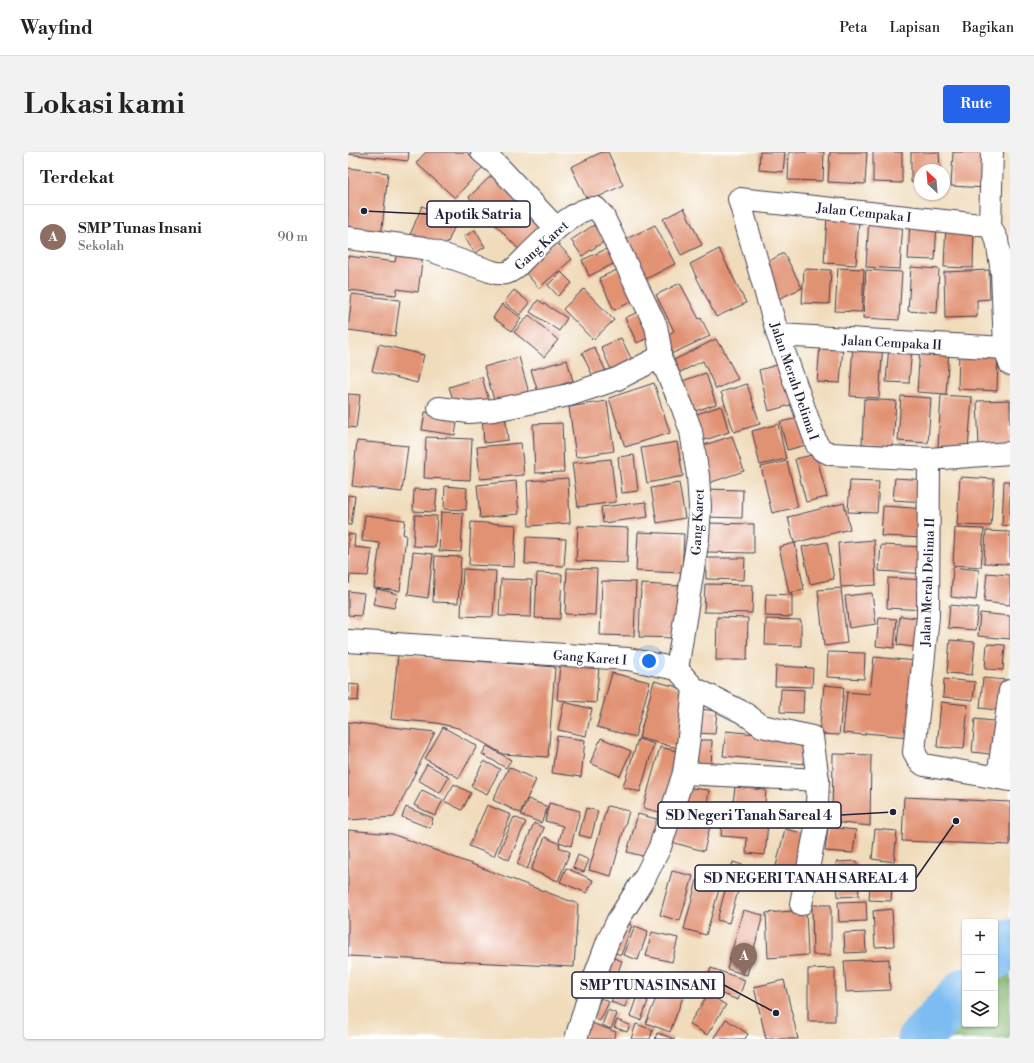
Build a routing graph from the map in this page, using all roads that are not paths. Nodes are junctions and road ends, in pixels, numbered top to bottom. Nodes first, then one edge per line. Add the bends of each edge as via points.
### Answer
1 (482, 152) edge
2 (992, 152) edge
3 (739, 199) joint
4 (990, 226) junction
5 (556, 228) junction
6 (348, 238) edge
7 (778, 335) junction
8 (1008, 356) edge
9 (660, 357) junction
10 (438, 408) dead end
11 (1010, 453) edge
12 (929, 459) junction
13 (348, 641) edge
14 (677, 669) junction
15 (694, 688) junction
16 (1010, 691) edge
17 (684, 773) junction
18 (1004, 779) edge
19 (818, 780) junction
20 (801, 904) dead end
21 (576, 1039) edge

1 - 5 street
2 - 4 street
3 - 4 street, Jalan Cempaka I
3 - 7 street, Jalan Merah Delima I
4 - 8 street via 997,240 1002,272
5 - 6 street, Gang Karet via 512,271 500,273 490,272 424,248
5 - 9 street, Gang Karet via 586,208 596,208 601,212 656,326
7 - 8 street, Jalan Cempaka II
7 - 12 street, Jalan Merah Delima I via 817,445 822,450 831,454
9 - 10 street via 617,379 569,395 494,410 469,412
9 - 14 street, Gang Karet via 682,406 690,432 698,476 700,507 698,538
11 - 12 street, Jalan Merah Delima I
12 - 18 street, Jalan Merah Delima II via 928,616 914,752 924,765
13 - 14 street, Gang Karet I via 628,659
14 - 15 street
15 - 17 street
15 - 19 street via 744,713 762,726 812,737
16 - 18 street
17 - 19 street
17 - 21 street via 660,847 608,941
19 - 20 street via 816,828

